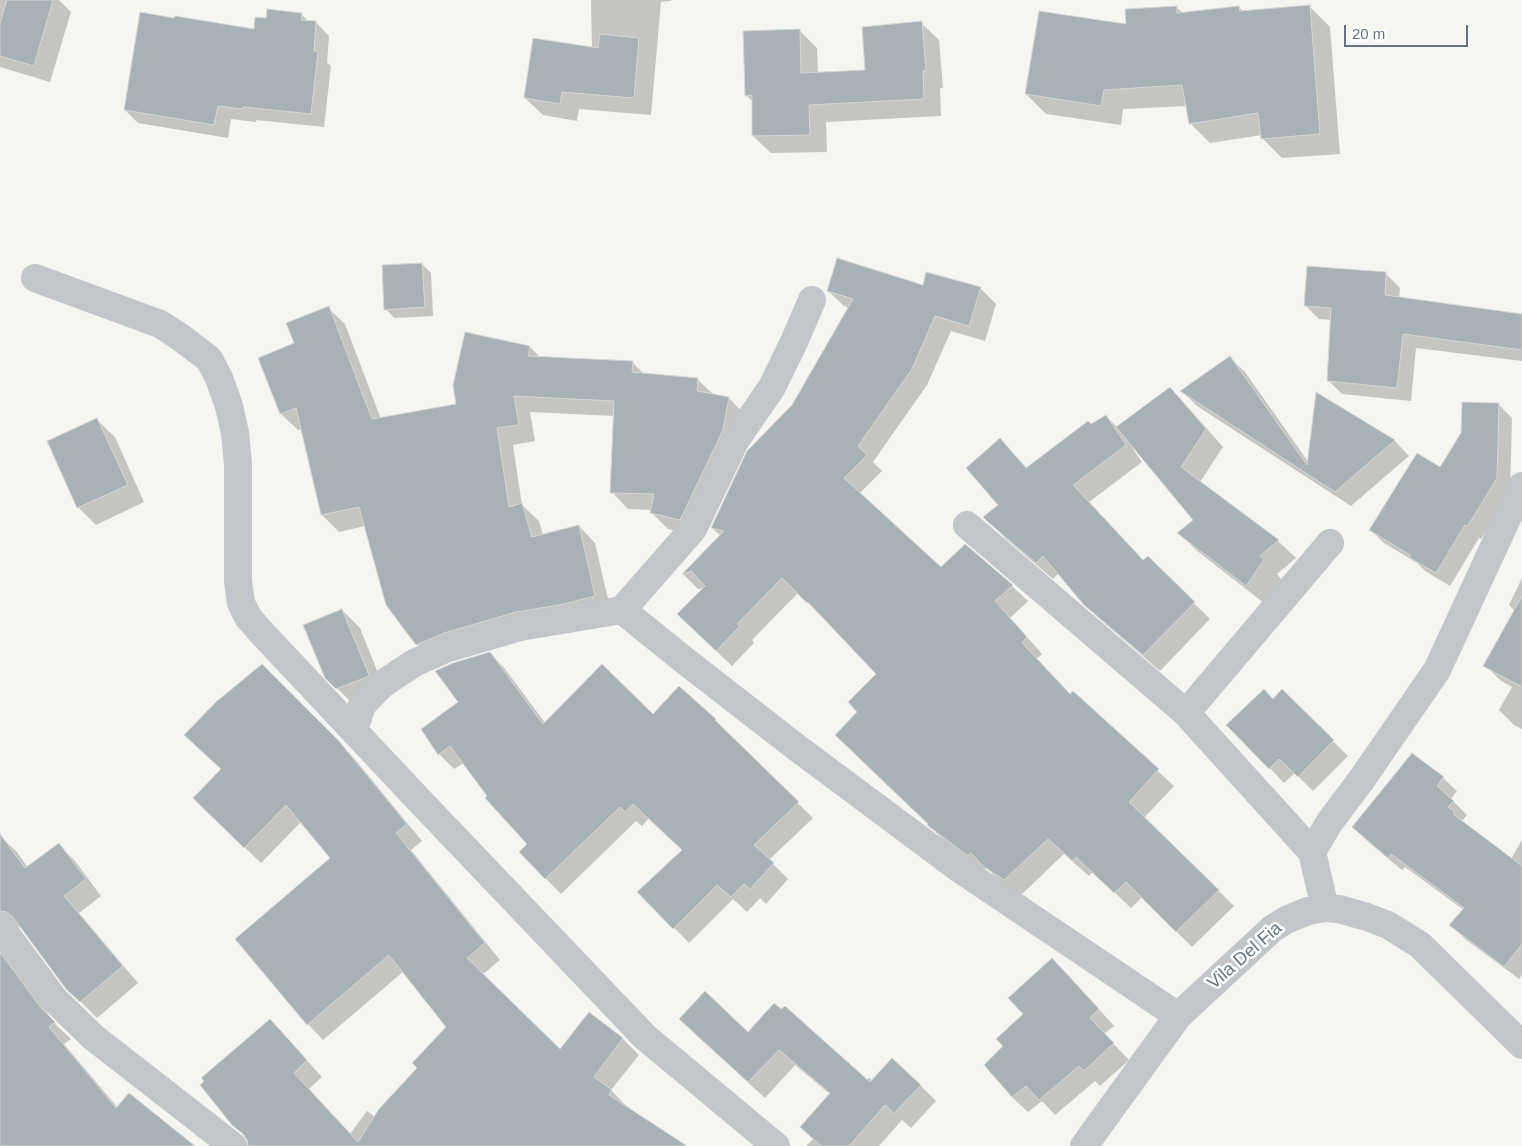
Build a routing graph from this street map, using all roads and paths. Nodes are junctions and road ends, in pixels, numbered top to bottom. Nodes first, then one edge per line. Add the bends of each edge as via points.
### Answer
1 (35, 278) dead end
2 (812, 300) dead end
3 (1522, 486) edge
4 (967, 525) dead end
5 (1330, 543) dead end
6 (622, 610) junction
7 (1186, 713) junction
8 (354, 731) junction
9 (1312, 852) junction
10 (1325, 908) junction
11 (0, 926) edge
12 (1178, 1016) junction
13 (1522, 1045) edge
14 (233, 1146) edge
15 (776, 1146) edge
16 (1084, 1146) edge

1 - 8 street via 160,324 209,359 229,406 235,433 241,602 260,631
2 - 6 street via 772,387 735,441 693,529
3 - 9 street via 1437,670
4 - 7 street
5 - 7 street
6 - 8 street via 520,627 448,648 414,663 381,684 362,705
6 - 12 street via 796,747 961,870
7 - 9 street
8 - 15 street via 645,1037
9 - 10 street
10 - 12 street, Vila Del Fia via 1301,914 1272,929
10 - 13 street, Vila Del Fia via 1339,909 1381,923 1420,945
11 - 14 street via 54,999 93,1037
12 - 16 street, Vila Del Fia

